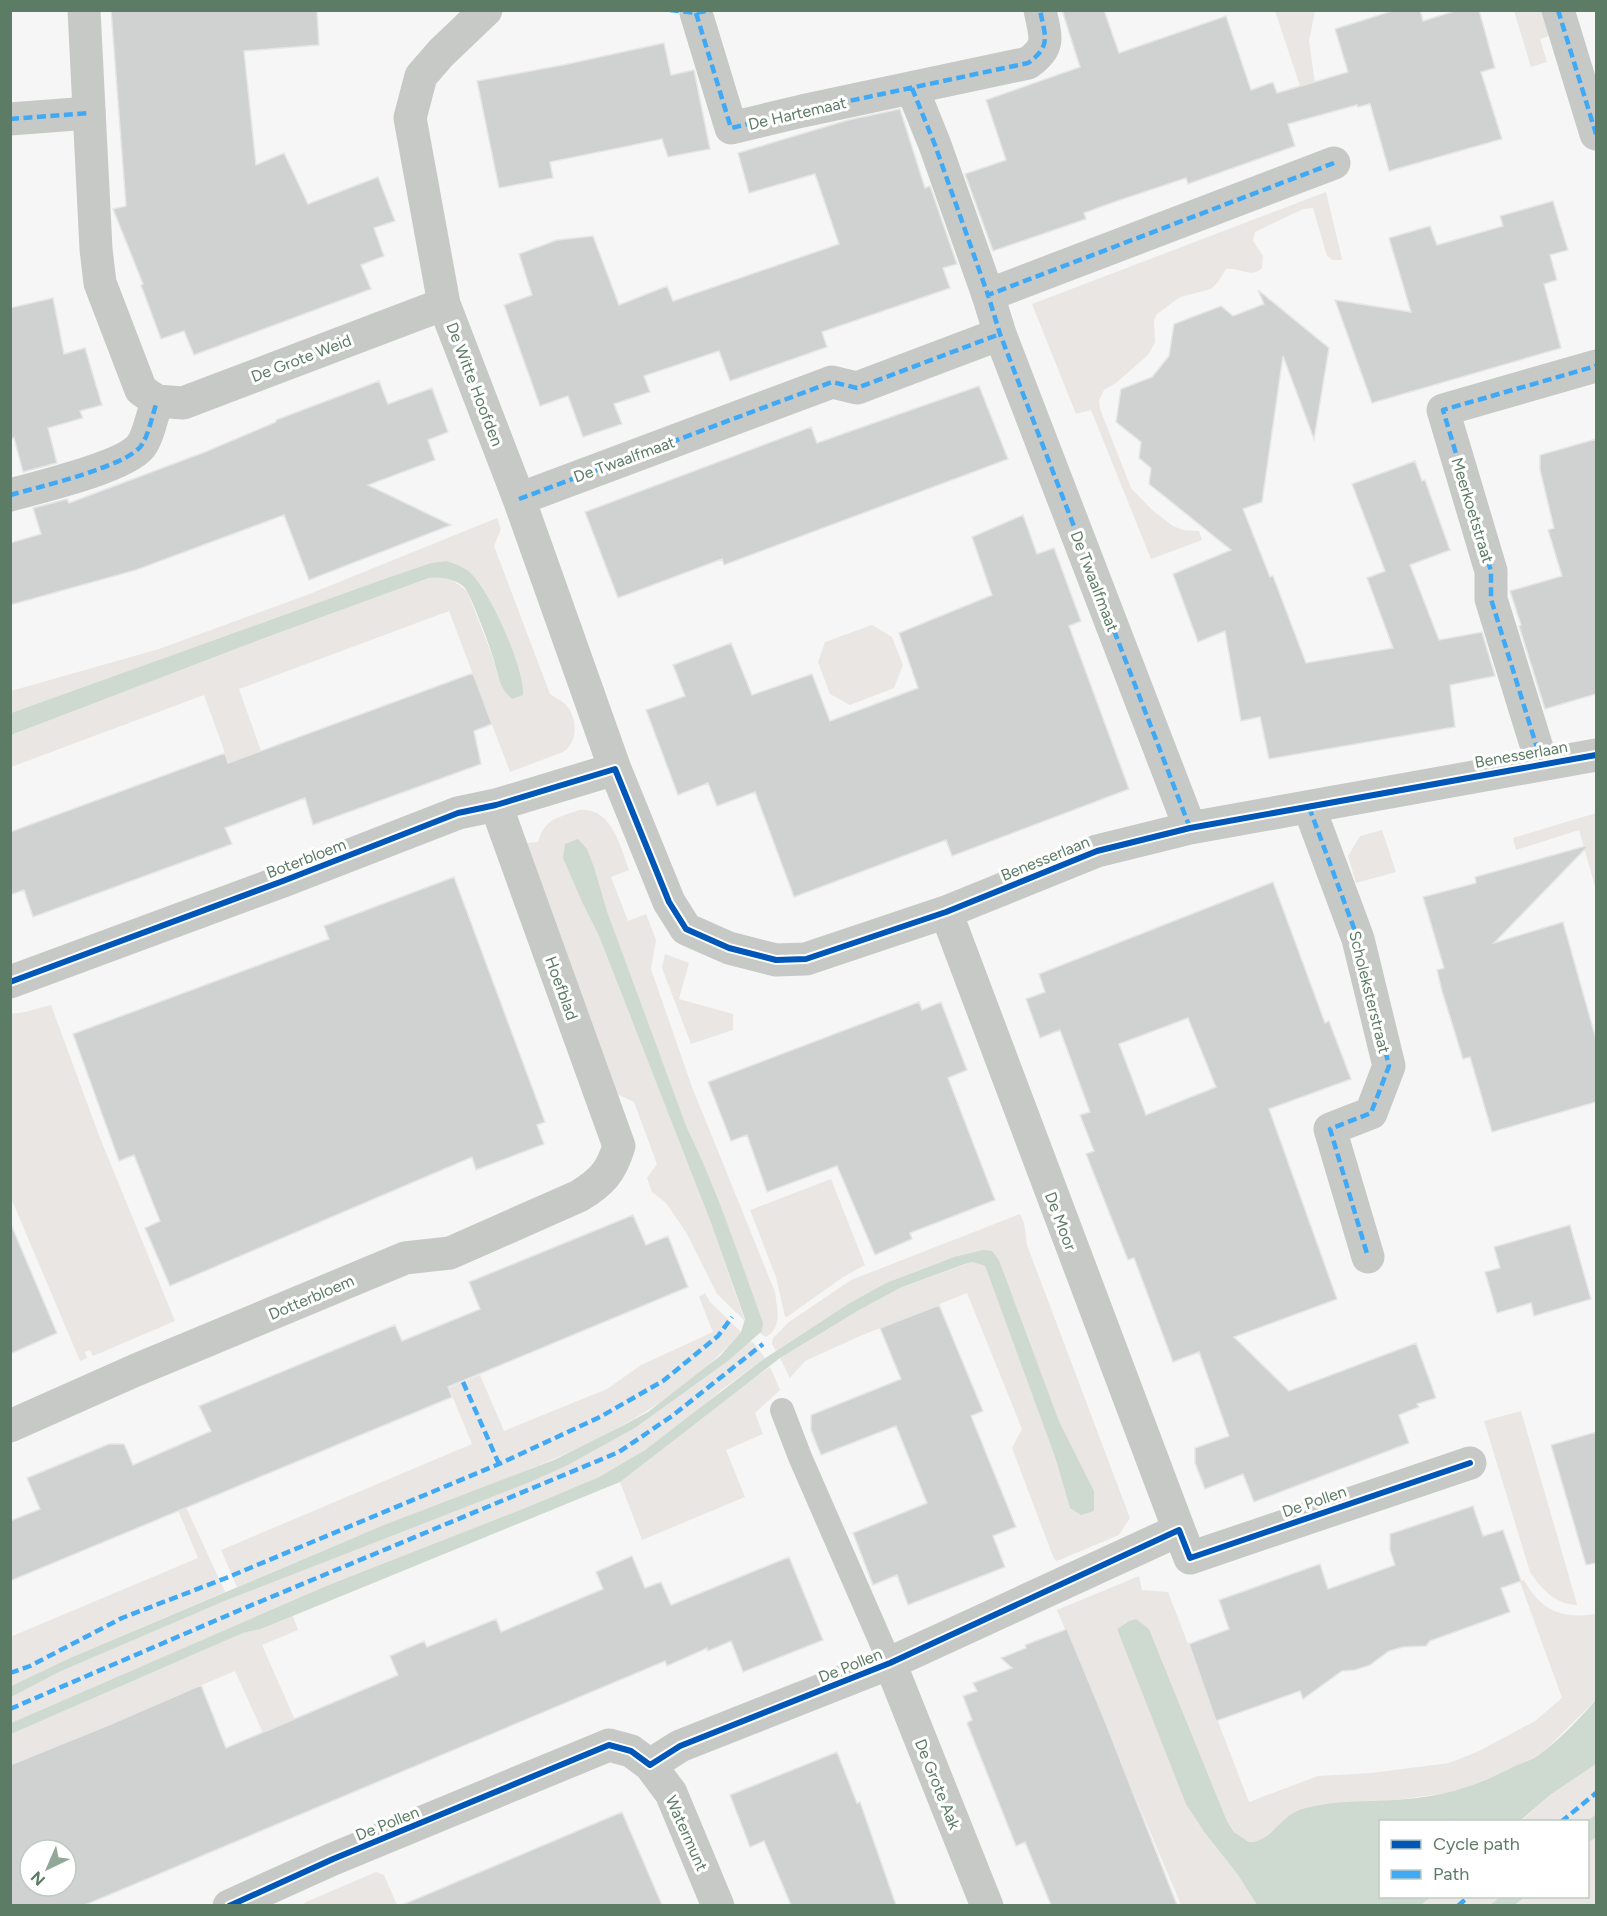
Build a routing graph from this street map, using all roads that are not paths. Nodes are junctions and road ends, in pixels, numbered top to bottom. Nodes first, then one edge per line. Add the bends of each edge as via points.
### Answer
1 (84, 10) edge
2 (486, 10) edge
3 (1041, 10) edge
4 (1558, 10) edge
5 (692, 11) edge
6 (912, 88) junction
7 (89, 113) junction
8 (10, 119) edge
9 (1596, 134) edge
10 (1334, 163) dead end
11 (988, 295) junction
12 (444, 304) junction
13 (1000, 334) junction
14 (1596, 366) edge
15 (157, 402) junction
16 (10, 495) edge
17 (519, 499) junction
18 (1596, 755) edge
19 (1542, 764) junction
20 (615, 769) junction
21 (495, 805) junction
22 (1309, 807) junction
23 (1190, 828) junction
24 (945, 912) junction
25 (10, 982) edge
26 (608, 1171) joint
27 (1368, 1257) dead end
28 (782, 1410) dead end
29 (10, 1426) edge
30 (1470, 1463) dead end
31 (1179, 1530) junction
32 (890, 1663) junction
33 (650, 1764) junction
34 (229, 1905) edge
35 (718, 1905) edge
36 (987, 1905) edge

1 - 7 street
2 - 12 street, De Witte Hoofden via 421,76 410,118
3 - 6 street, De Hartemaat via 1046,40 1040,54 1029,63
4 - 9 street
5 - 6 street, De Hartemaat via 731,128
6 - 11 street
7 - 8 street
7 - 15 street via 100,284 141,390
10 - 11 street
11 - 13 street, De Twaalfmaat
12 - 15 street, De Grote Weid via 183,403
12 - 17 street, De Witte Hoofden
13 - 17 street, De Twaalfmaat via 857,388 832,382
13 - 23 street, De Twaalfmaat
14 - 19 street, Meerkoetstraat via 1443,410 1491,571 1491,599
15 - 16 street via 142,445 129,456 87,473
17 - 20 street, De Witte Hoofden
18 - 19 street, Benesserlaan
19 - 22 street, Benesserlaan
20 - 21 street, Boterbloem
20 - 24 street, Benesserlaan via 669,902 686,929 729,948 776,960 806,959
21 - 25 street, Boterbloem via 458,813
21 - 26 street, Hoefblad via 619,1146
22 - 23 street, Benesserlaan
22 - 27 street, Scholeksterstraat via 1358,939 1389,1066 1371,1113 1330,1129
23 - 24 street, Benesserlaan via 1097,851
24 - 31 street, De Moor
26 - 29 street, Dotterbloem via 598,1184 579,1196 450,1253 405,1258
28 - 32 lane
30 - 31 street, De Pollen via 1190,1558
31 - 32 street, De Pollen
32 - 33 street, De Pollen via 680,1746
32 - 36 street, De Grote Aak
33 - 34 street, De Pollen via 631,1751 609,1745
33 - 35 street, Watermunt via 671,1793

